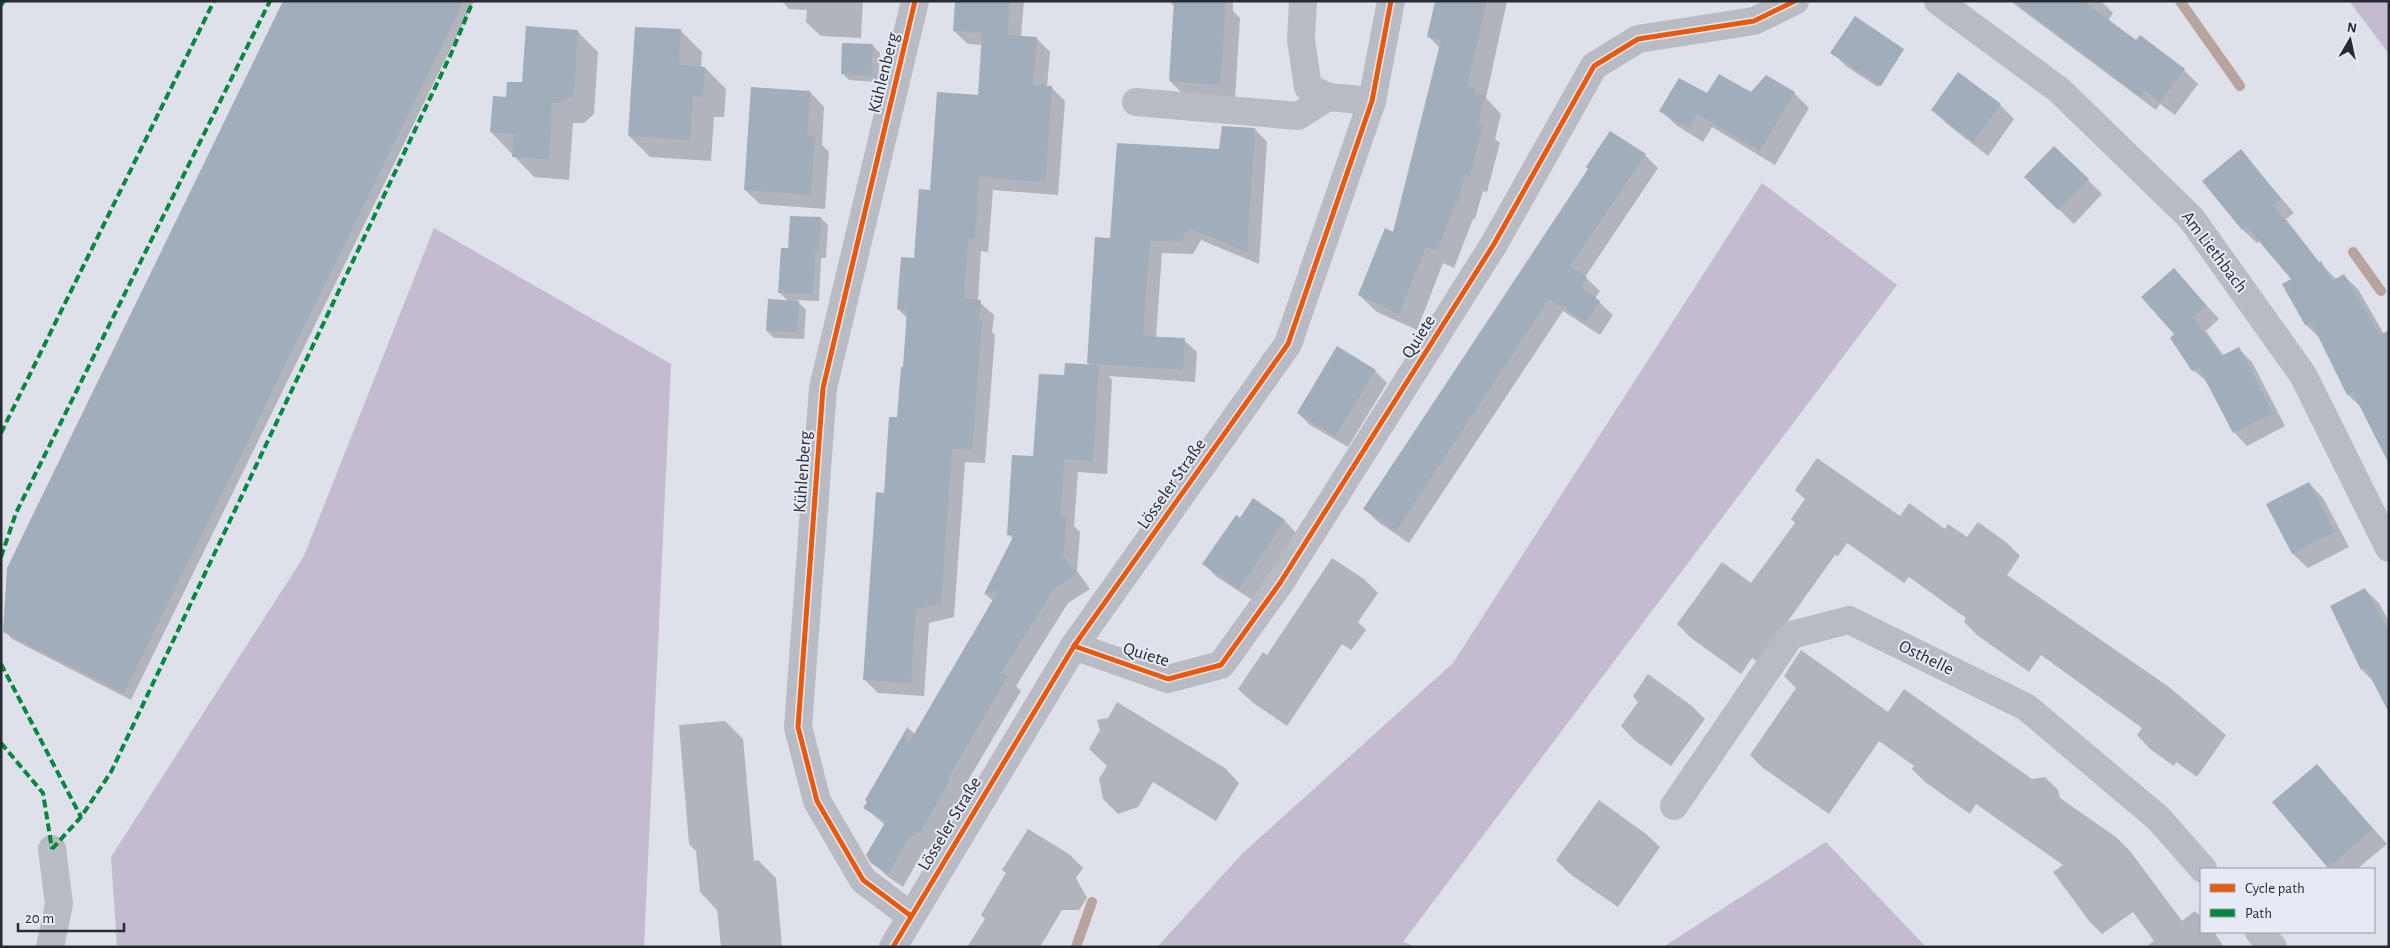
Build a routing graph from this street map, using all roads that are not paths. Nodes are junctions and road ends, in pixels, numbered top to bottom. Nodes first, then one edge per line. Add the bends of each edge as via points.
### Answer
1 (915, 1) edge
2 (1302, 1) edge
3 (1391, 1) edge
4 (1795, 1) edge
5 (1938, 1) edge
6 (1328, 96) junction
7 (1372, 101) junction
8 (1136, 102) dead end
9 (2389, 548) edge
10 (1074, 646) junction
11 (1674, 806) dead end
12 (52, 848) dead end
13 (2203, 868) edge
14 (911, 916) junction
15 (2260, 933) edge
16 (50, 947) edge
17 (893, 947) edge
18 (2273, 947) edge

1 - 14 street, Kühlenberg via 823,388 798,727 817,801 854,864 864,880
2 - 6 street via 1301,40 1308,87
3 - 7 street, Lösseler Straße
4 - 10 street, Quiete via 1754,21 1638,39 1594,66 1494,244 1280,583 1221,665 1168,679
5 - 9 street, Am Liethbach via 2059,90 2191,218 2303,375
6 - 7 street
6 - 8 street via 1298,116
7 - 10 street, Lösseler Straße via 1288,344
10 - 14 street, Lösseler Straße
11 - 13 street, Osthelle via 1791,635 1849,620 2026,707 2158,818
12 - 16 street via 59,904
14 - 17 street, Lösseler Straße
15 - 18 street

